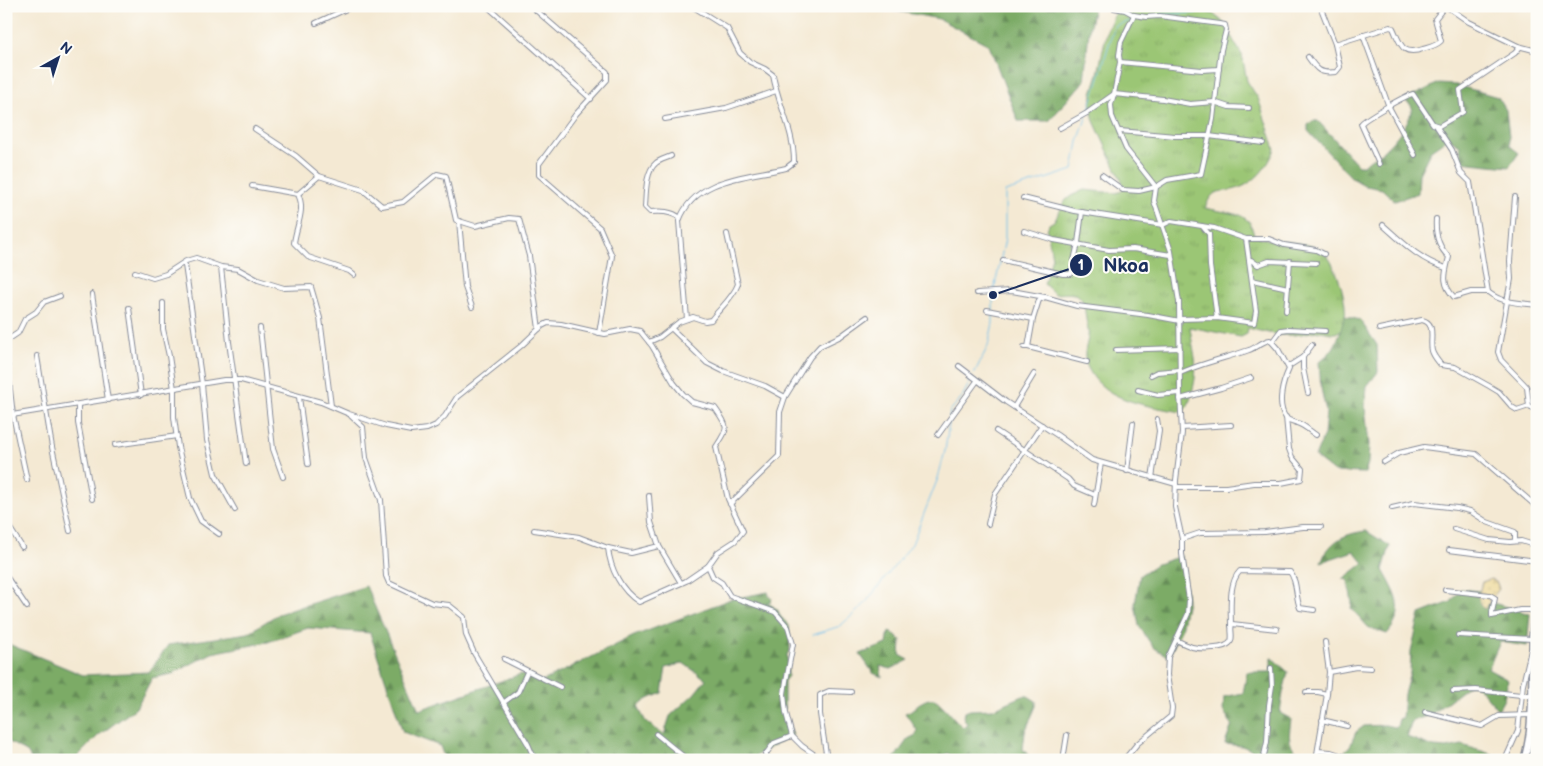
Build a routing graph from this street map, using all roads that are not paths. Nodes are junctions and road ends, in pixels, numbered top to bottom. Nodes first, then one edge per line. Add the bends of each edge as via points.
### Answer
1 (353, 6) edge
2 (487, 6) edge
3 (531, 6) edge
4 (692, 6) edge
5 (1320, 6) edge
6 (1443, 7) edge
7 (1114, 8) dead end
8 (1134, 15) junction
9 (316, 23) dead end
10 (1364, 35) junction
11 (1335, 44) junction
12 (1520, 47) junction
13 (1537, 51) edge
14 (1308, 57) dead end
15 (1120, 62) junction
16 (1219, 69) junction
17 (776, 91) junction
18 (1114, 94) junction
19 (590, 98) junction
20 (1214, 102) junction
21 (1389, 107) junction
22 (1248, 108) dead end
23 (665, 119) dead end
24 (1437, 126) junction
25 (1060, 128) dead end
26 (256, 129) dead end
27 (1120, 131) junction
28 (1209, 136) junction
29 (1262, 143) dead end
30 (1415, 155) dead end
31 (671, 156) dead end
32 (1379, 164) dead end
33 (1102, 175) dead end
34 (320, 176) junction
35 (252, 186) dead end
36 (1156, 187) junction
37 (298, 194) junction
38 (1515, 197) dead end
39 (1023, 198) dead end
40 (1082, 212) junction
41 (680, 218) junction
42 (1436, 219) dead end
43 (459, 221) junction
44 (1163, 225) junction
45 (1383, 225) dead end
46 (1202, 226) junction
47 (1024, 231) dead end
48 (727, 234) dead end
49 (1246, 239) junction
50 (1078, 243) junction
51 (1324, 254) dead end
52 (1171, 255) junction
53 (1003, 260) dead end
54 (1250, 260) junction
55 (1290, 261) junction
56 (1316, 263) dead end
57 (186, 264) dead end
58 (221, 267) junction
59 (1446, 268) junction
60 (135, 272) dead end
61 (354, 275) dead end
62 (1252, 280) junction
63 (1288, 288) junction
64 (1488, 292) junction
65 (977, 293) dead end
66 (92, 294) dead end
67 (60, 296) dead end
68 (1045, 297) junction
69 (1507, 301) junction
70 (163, 303) dead end
71 (1537, 305) edge
72 (472, 307) dead end
73 (129, 308) dead end
74 (987, 310) dead end
75 (1286, 310) dead end
76 (867, 317) dead end
77 (1217, 318) junction
78 (687, 319) junction
79 (1033, 319) junction
80 (1180, 320) junction
81 (260, 328) dead end
82 (672, 328) junction
83 (539, 329) junction
84 (1379, 329) dead end
85 (1325, 330) dead end
86 (599, 333) junction
87 (6, 341) edge
88 (649, 342) junction
89 (1272, 342) junction
90 (1312, 345) dead end
91 (1180, 348) junction
92 (1116, 350) dead end
93 (6, 355) edge
94 (37, 356) dead end
95 (1303, 356) junction
96 (1087, 362) dead end
97 (959, 366) dead end
98 (1288, 366) junction
99 (1180, 372) junction
100 (1034, 374) dead end
101 (1151, 375) dead end
102 (1251, 378) dead end
103 (234, 380) junction
104 (977, 380) junction
105 (202, 384) junction
106 (267, 388) junction
107 (174, 389) junction
108 (1138, 390) dead end
109 (1180, 393) junction
110 (1308, 393) dead end
111 (141, 395) junction
112 (299, 396) junction
113 (785, 397) junction
114 (1180, 399) junction
115 (108, 400) junction
116 (78, 405) junction
117 (331, 406) junction
118 (1529, 406) junction
119 (1014, 407) junction
120 (46, 410) junction
121 (1537, 410) edge
122 (349, 414) junction
123 (13, 415) junction
124 (6, 416) edge
125 (1286, 417) junction
126 (1157, 419) dead end
127 (1133, 422) dead end
128 (1042, 425) junction
129 (1231, 425) dead end
130 (1182, 428) junction
131 (996, 431) dead end
132 (938, 435) dead end
133 (1316, 435) dead end
134 (177, 436) junction
135 (115, 445) dead end
136 (1025, 450) junction
137 (1384, 462) dead end
138 (1101, 463) junction
139 (246, 464) dead end
140 (308, 464) dead end
141 (1127, 471) junction
142 (283, 478) dead end
143 (1152, 478) junction
144 (27, 480) dead end
145 (1176, 485) junction
146 (1095, 495) junction
147 (649, 496) dead end
148 (92, 500) dead end
149 (730, 504) junction
150 (1094, 505) dead end
151 (1537, 507) edge
152 (1392, 508) dead end
153 (235, 510) dead end
154 (6, 522) edge
155 (988, 524) dead end
156 (1321, 527) dead end
157 (1454, 529) dead end
158 (534, 530) dead end
159 (70, 531) dead end
160 (219, 534) dead end
161 (1182, 539) junction
162 (1515, 541) junction
163 (660, 546) junction
164 (1537, 546) edge
165 (22, 547) dead end
166 (608, 548) junction
167 (1449, 550) dead end
168 (1537, 561) edge
169 (708, 566) junction
170 (6, 576) edge
171 (681, 583) junction
172 (1445, 590) dead end
173 (1537, 592) edge
174 (27, 607) dead end
175 (1314, 610) dead end
176 (1535, 610) junction
177 (1231, 626) junction
178 (1277, 629) dead end
179 (1458, 635) dead end
180 (1177, 640) junction
181 (1325, 642) dead end
182 (1533, 642) junction
183 (504, 659) dead end
184 (1271, 668) dead end
185 (1371, 668) dead end
186 (527, 672) junction
187 (1329, 672) junction
188 (560, 686) dead end
189 (851, 692) dead end
190 (1306, 692) dead end
191 (1453, 692) dead end
192 (1327, 694) junction
193 (1532, 695) junction
194 (1521, 696) junction
195 (503, 703) junction
196 (1425, 712) dead end
197 (1520, 716) junction
198 (1533, 717) edge
199 (1322, 720) junction
200 (1347, 726) dead end
201 (656, 734) dead end
202 (1067, 735) dead end
203 (792, 736) junction
204 (1528, 749) junction
205 (1318, 751) junction
206 (765, 755) junction
207 (1346, 757) dead end
208 (535, 760) edge
209 (688, 760) edge
210 (760, 760) edge
211 (771, 760) edge
212 (822, 760) edge
213 (826, 760) edge
214 (1063, 760) edge
215 (1124, 760) edge
216 (1264, 760) edge
217 (1316, 760) edge
218 (1505, 760) edge
219 (1524, 760) edge
220 (1529, 760) edge

1 - 9 street
2 - 19 street
3 - 19 street via 607,72 607,80
4 - 17 street via 727,28 740,53 773,75
5 - 11 street
6 - 10 street via 1435,19 1441,41 1428,48 1406,51 1390,27
6 - 12 street
7 - 8 street
8 - 15 street via 1121,42
8 - 16 street via 1225,25
10 - 11 street
10 - 21 street
11 - 14 street via 1340,67 1336,72 1320,72
12 - 13 street
12 - 24 street via 1460,90 1463,112
15 - 16 street
15 - 18 street
16 - 20 street
17 - 23 street via 726,108
17 - 41 street via 788,121 794,162 786,168 725,180 698,194
18 - 20 street via 1190,104
18 - 25 street
18 - 27 street via 1112,116
19 - 86 street via 539,164 539,175 600,228 612,256
20 - 22 street
20 - 28 street
21 - 24 street via 1413,94
21 - 30 street
21 - 32 street via 1364,119 1361,124
24 - 64 street via 1461,173 1470,182
26 - 34 street
27 - 28 street
27 - 36 street via 1126,149
28 - 29 street
28 - 36 street via 1201,174 1167,180
31 - 41 street via 656,163 651,171 645,207 650,212 675,214
33 - 36 street via 1123,190
34 - 37 street
34 - 43 street via 363,190 382,206 403,202 437,174 446,176 456,220
35 - 37 street
36 - 44 street via 1154,201
37 - 61 street via 302,201 294,243 308,257
38 - 69 street
39 - 40 street
40 - 44 street
40 - 50 street
41 - 78 street
42 - 59 street via 1435,230 1442,250 1449,257
43 - 72 street via 466,287
43 - 83 street via 474,226 509,218 519,219 529,256
44 - 46 street via 1171,220
44 - 52 street
45 - 59 street via 1414,251 1435,265
46 - 49 street
46 - 77 street via 1208,234
47 - 50 street
48 - 78 street via 738,284 735,292 711,320
49 - 51 street via 1269,239
49 - 54 street
50 - 52 street via 1109,250 1133,249
50 - 53 street via 1071,274
52 - 80 street
54 - 55 street via 1258,265 1269,261
54 - 62 street
55 - 56 street
55 - 63 street
57 - 105 street
58 - 60 street via 196,258 153,278
58 - 103 street
58 - 117 street via 238,269 258,280 284,288 311,287 320,318
59 - 64 street via 1446,289 1454,297
62 - 63 street
62 - 77 street via 1256,311 1254,323
63 - 75 street
64 - 69 street
65 - 68 street via 1012,291
66 - 115 street
67 - 87 street via 44,302 25,319 18,333
68 - 79 street via 1039,300
68 - 80 street via 1077,306
69 - 71 street
69 - 118 street via 1498,352 1501,360 1527,387
70 - 107 street via 163,329
73 - 111 street
74 - 79 street
76 - 113 street via 841,336 820,346
77 - 80 street
78 - 82 street
79 - 96 street via 1026,347
80 - 91 street
81 - 106 street
82 - 88 street
82 - 113 street via 708,362
83 - 86 street via 548,323
83 - 122 street via 458,397 436,425 411,431
84 - 118 street via 1427,321 1432,351 1441,365 1455,367 1490,386 1518,410
85 - 89 street via 1281,330
86 - 88 street via 630,328 640,331
88 - 149 street via 683,394 692,402 715,408 726,424 716,447
89 - 98 street
89 - 99 street via 1268,340 1251,350
90 - 95 street
91 - 92 street
91 - 99 street
93 - 123 street
94 - 120 street
95 - 98 street
95 - 110 street
97 - 104 street
98 - 125 street via 1282,395
99 - 101 street
99 - 109 street
100 - 119 street
102 - 114 street
103 - 105 street
103 - 106 street
103 - 139 street
104 - 119 street
104 - 132 street
105 - 107 street
105 - 153 street via 207,440 215,474
106 - 112 street
106 - 142 street via 273,449
107 - 111 street
107 - 134 street
108 - 109 street via 1158,395
109 - 114 street
111 - 115 street
112 - 117 street
112 - 140 street
113 - 149 street via 780,412 779,456
114 - 130 street
115 - 116 street
116 - 120 street
116 - 148 street via 78,423
117 - 122 street
118 - 121 street
119 - 128 street
120 - 123 street
120 - 159 street
122 - 195 street via 363,427 366,458 381,500 386,576 390,583 432,603 449,605 464,617 466,634 474,653
123 - 124 street
123 - 144 street
125 - 133 street
125 - 145 street via 1289,449 1302,469 1301,479 1226,487
126 - 143 street via 1159,431
127 - 141 street
128 - 136 street
128 - 138 street
129 - 130 street
130 - 145 street
131 - 136 street
134 - 135 street
134 - 160 street via 190,498 201,521
136 - 146 street via 1074,486
136 - 155 street via 995,494
137 - 151 street via 1399,453 1424,447 1476,454
138 - 141 street
138 - 146 street
141 - 143 street
143 - 145 street
145 - 161 street via 1175,507
146 - 150 street
147 - 163 street via 651,522
149 - 169 street via 743,531 735,541 718,552
152 - 162 street via 1414,503 1470,511 1487,522 1515,532
154 - 165 street
156 - 161 street via 1200,533
157 - 162 street via 1489,540
158 - 166 street via 579,537
161 - 180 street via 1189,600 1188,614
162 - 164 street
163 - 166 street via 631,553
163 - 171 street
166 - 171 street via 614,571 639,602
167 - 168 street
169 - 171 street
169 - 203 street via 730,596 776,612 788,628 792,644 784,694
170 - 174 street
172 - 176 street via 1490,595 1495,598 1492,616
173 - 176 highway
175 - 177 street via 1300,608 1290,572 1240,571 1233,587
176 - 182 highway
177 - 178 street
177 - 180 street via 1231,641 1223,646 1198,648
179 - 182 street
180 - 215 street via 1168,657 1171,716
181 - 187 street
182 - 193 highway
182 - 194 street
183 - 186 street
184 - 216 street
185 - 187 street
186 - 188 street
186 - 195 street via 518,692
187 - 192 street
189 - 213 street via 829,691 820,695
190 - 192 street
191 - 194 street via 1476,690
192 - 199 street
193 - 194 street
193 - 198 highway
194 - 197 street
195 - 208 street
196 - 197 street via 1482,726 1499,716
197 - 198 street
197 - 218 street via 1518,731
198 - 204 highway
199 - 200 street
199 - 205 street
201 - 209 street
202 - 214 street
203 - 206 street via 774,742
203 - 212 street
204 - 219 highway
204 - 220 street
205 - 207 street
205 - 217 street
206 - 210 street
206 - 211 street

